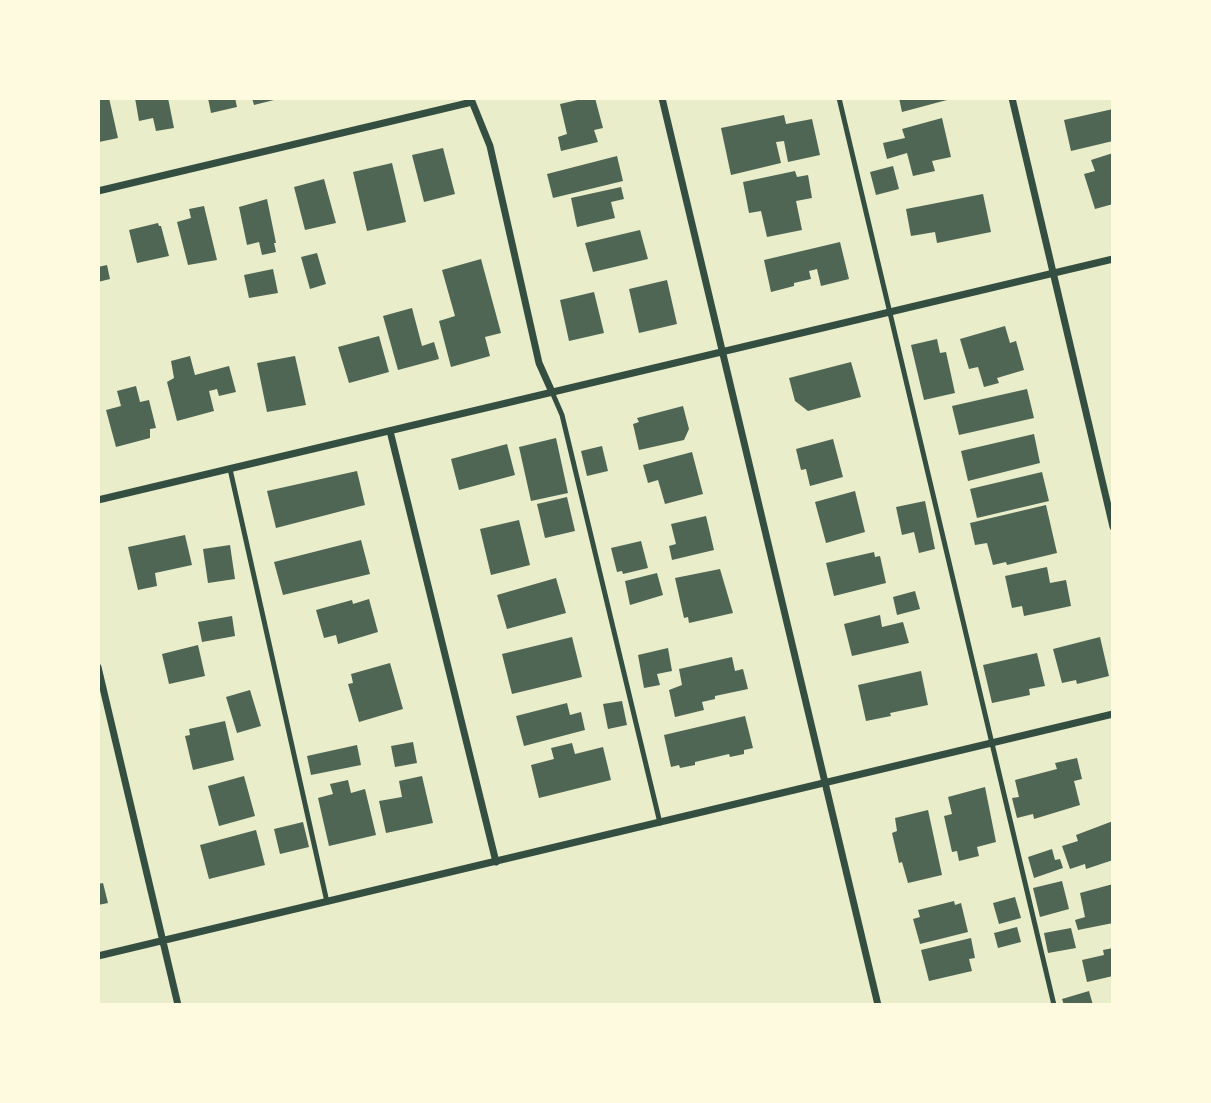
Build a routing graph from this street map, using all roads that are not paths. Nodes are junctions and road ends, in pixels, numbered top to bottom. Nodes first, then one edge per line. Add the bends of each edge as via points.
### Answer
1 (662, 98) edge
2 (839, 98) edge
3 (1012, 98) edge
4 (472, 100) edge
5 (98, 191) edge
6 (1113, 259) edge
7 (1053, 273) junction
8 (888, 313) junction
9 (723, 352) junction
10 (552, 393) junction
11 (390, 431) junction
12 (230, 469) junction
13 (98, 500) edge
14 (1113, 527) edge
15 (98, 667) edge
16 (1113, 714) edge
17 (991, 744) junction
18 (825, 783) junction
19 (660, 823) junction
20 (496, 862) junction
21 (327, 902) junction
22 (163, 941) junction
23 (98, 956) edge
24 (178, 1005) edge
25 (878, 1005) edge
26 (1054, 1005) edge

1 - 9 street
2 - 8 lane
3 - 7 street
4 - 5 street
4 - 10 street via 490,146 538,363
6 - 7 street
7 - 8 street
7 - 14 street
8 - 9 street
8 - 17 lane
9 - 10 street
9 - 18 street
10 - 11 street
10 - 19 lane via 562,415
11 - 12 street
11 - 20 street
12 - 13 street
12 - 21 lane
15 - 22 street
16 - 17 street
17 - 18 street
17 - 26 lane
18 - 19 street
18 - 25 street
19 - 20 street
20 - 21 street
21 - 22 street
22 - 23 street
22 - 24 street

